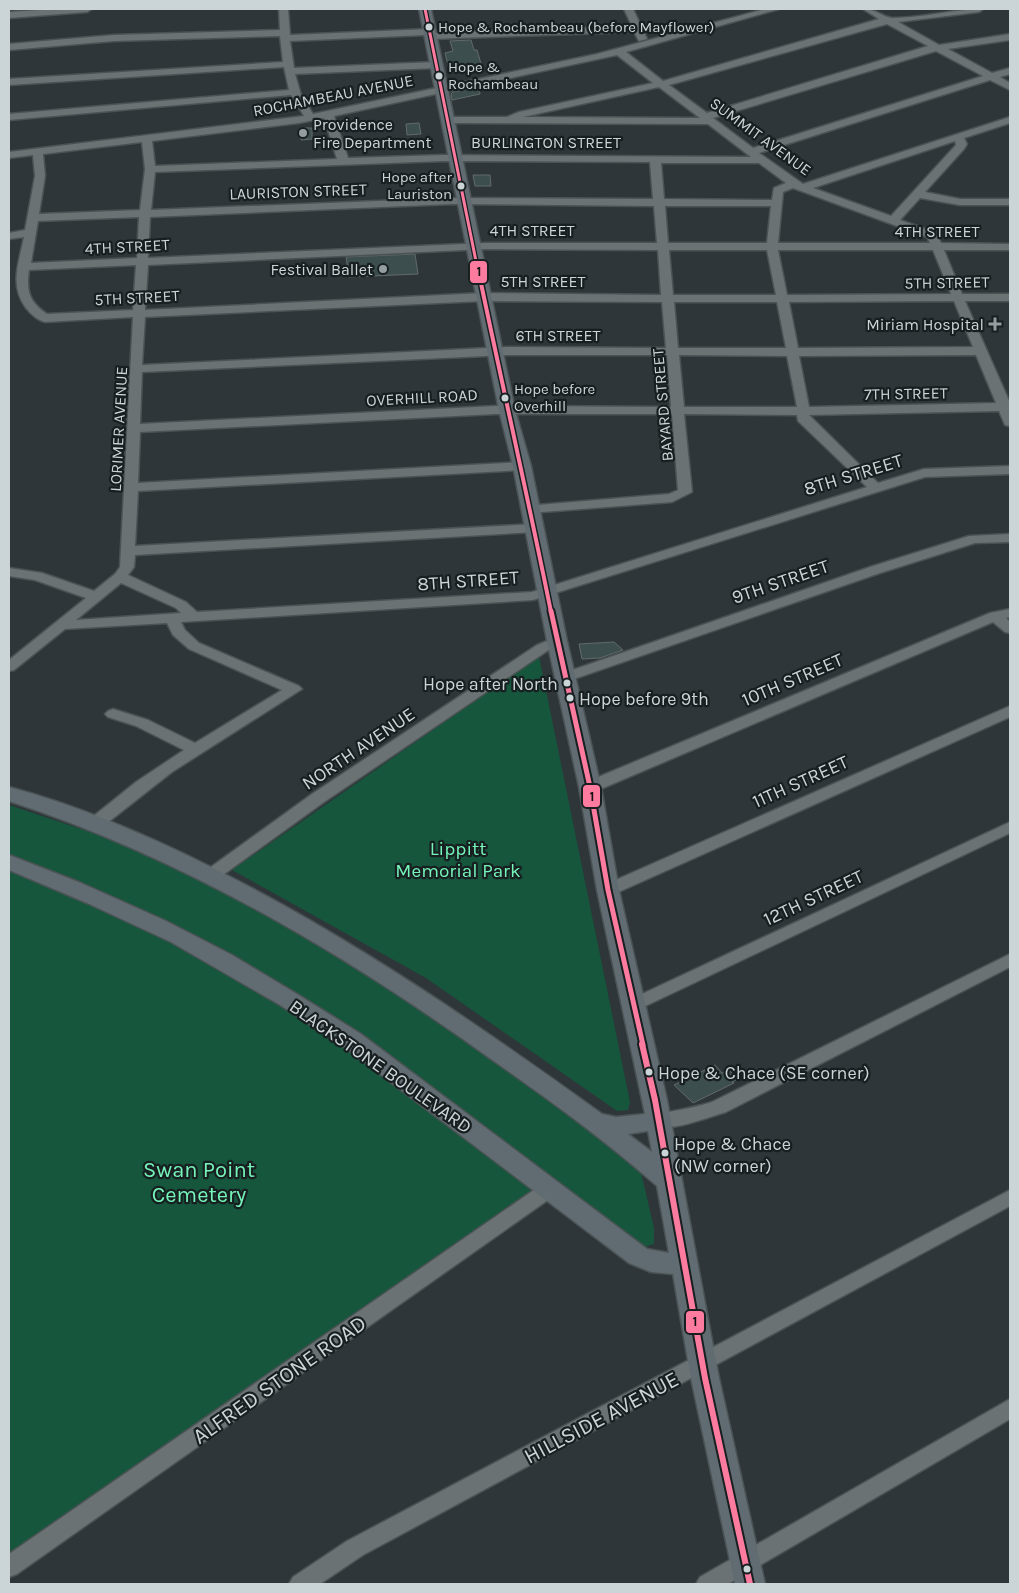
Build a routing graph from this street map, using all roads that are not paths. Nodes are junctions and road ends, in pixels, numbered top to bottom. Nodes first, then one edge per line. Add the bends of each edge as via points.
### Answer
1 (87, 9) edge
2 (283, 9) edge
3 (425, 9) edge
4 (629, 9) edge
5 (774, 9) edge
6 (867, 9) edge
7 (979, 9) edge
8 (9, 15) edge
9 (890, 21) junction
10 (638, 29) junction
11 (430, 34) junction
12 (286, 36) junction
13 (1010, 37) edge
14 (645, 44) junction
15 (9, 47) edge
16 (937, 48) junction
17 (619, 52) junction
18 (436, 65) junction
19 (290, 67) junction
20 (1010, 71) edge
21 (992, 77) junction
22 (9, 82) edge
23 (662, 84) junction
24 (1010, 87) edge
25 (442, 89) junction
26 (296, 92) junction
27 (328, 114) junction
28 (9, 117) edge
29 (310, 117) junction
30 (708, 119) junction
31 (448, 120) junction
32 (510, 120) junction
33 (1010, 120) edge
34 (958, 137) junction
35 (147, 138) junction
36 (38, 151) junction
37 (752, 152) junction
38 (9, 154) edge
39 (456, 158) junction
40 (655, 159) junction
41 (343, 160) junction
42 (762, 160) junction
43 (150, 169) junction
44 (798, 186) junction
45 (918, 194) junction
46 (463, 201) junction
47 (659, 202) junction
48 (1010, 202) edge
49 (775, 203) junction
50 (145, 213) junction
51 (32, 218) junction
52 (894, 220) junction
53 (30, 232) junction
54 (9, 236) edge
55 (473, 247) junction
56 (663, 247) junction
57 (772, 247) junction
58 (1010, 247) edge
59 (937, 248) junction
60 (142, 261) junction
61 (24, 267) junction
62 (21, 286) junction
63 (9, 289) edge
64 (483, 297) junction
65 (1010, 297) edge
66 (668, 298) junction
67 (958, 298) junction
68 (783, 299) junction
69 (139, 312) junction
70 (495, 351) junction
71 (673, 351) junction
72 (980, 351) junction
73 (792, 352) junction
74 (136, 369) junction
75 (1007, 407) edge
76 (507, 410) junction
77 (679, 410) junction
78 (802, 411) junction
79 (1010, 422) edge
80 (134, 428) junction
81 (522, 466) junction
82 (1010, 470) edge
83 (132, 487) junction
84 (876, 488) junction
85 (530, 509) junction
86 (535, 528) junction
87 (1010, 538) edge
88 (128, 551) junction
89 (9, 572) edge
90 (120, 577) junction
91 (547, 591) junction
92 (95, 596) junction
93 (1010, 613) edge
94 (193, 616) junction
95 (994, 616) junction
96 (172, 617) junction
97 (61, 625) junction
98 (1010, 629) edge
99 (557, 641) junction
100 (9, 667) edge
101 (566, 677) junction
102 (1010, 711) edge
103 (113, 714) dead end
104 (196, 750) junction
105 (590, 787) junction
106 (9, 794) edge
107 (96, 823) junction
108 (1010, 827) edge
109 (9, 862) edge
110 (210, 876) junction
111 (608, 890) junction
112 (1010, 960) edge
113 (633, 1005) junction
114 (659, 1121) junction
115 (595, 1122) junction
116 (668, 1180) junction
117 (548, 1190) junction
118 (1010, 1197) edge
119 (683, 1264) junction
120 (702, 1362) junction
121 (1010, 1408) edge
122 (9, 1567) edge
123 (748, 1573) edge
124 (301, 1584) edge
125 (708, 1584) edge

1 - 8 street
2 - 12 street
3 - 11 main road
4 - 10 street
5 - 14 street, ROCHAMBEAU AVENUE
6 - 9 street
7 - 9 street
9 - 16 street
9 - 23 street
10 - 11 street
10 - 14 street
11 - 12 street
11 - 18 main road
12 - 15 street via 114,38
12 - 19 street
13 - 16 street
14 - 17 street, ROCHAMBEAU AVENUE
16 - 21 street
16 - 30 street
17 - 23 street, SUMMIT AVENUE
17 - 25 street, ROCHAMBEAU AVENUE
18 - 19 street
18 - 25 main road
19 - 22 street via 91,75
19 - 26 street
20 - 21 street
21 - 24 street
21 - 37 street
23 - 30 street, SUMMIT AVENUE
23 - 32 street via 519,115
25 - 27 street, ROCHAMBEAU AVENUE
25 - 31 main road
26 - 28 street
26 - 29 street
27 - 29 street, ROCHAMBEAU AVENUE
27 - 41 street
29 - 35 street, ROCHAMBEAU AVENUE
30 - 32 street
30 - 37 street, SUMMIT AVENUE
31 - 32 street
31 - 39 main road
33 - 34 street
34 - 44 street
34 - 45 street via 962,144 960,147
35 - 36 street, ROCHAMBEAU AVENUE
35 - 43 street, LORIMER AVENUE
36 - 38 street, ROCHAMBEAU AVENUE
36 - 51 street via 40,176
37 - 42 street, SUMMIT AVENUE
39 - 40 street, BURLINGTON STREET
39 - 41 street, BURLINGTON STREET
39 - 46 main road
40 - 42 street, BURLINGTON STREET
40 - 47 street, BAYARD STREET
41 - 43 street, BURLINGTON STREET
42 - 44 street, SUMMIT AVENUE
43 - 50 street, LORIMER AVENUE
44 - 49 street via 780,187
44 - 52 street, SUMMIT AVENUE
45 - 48 street via 960,202
45 - 52 street
46 - 47 street, LAURISTON STREET
46 - 50 street, LAURISTON STREET
46 - 55 main road
47 - 49 street, LAURISTON STREET
47 - 56 street, BAYARD STREET
49 - 57 street
50 - 51 street, LAURISTON STREET
50 - 60 street, LORIMER AVENUE
51 - 53 street
52 - 59 street, SUMMIT AVENUE via 928,232
53 - 54 street
53 - 61 street
55 - 56 street, 4TH STREET
55 - 60 street, 4TH STREET
55 - 64 main road
56 - 57 street, 4TH STREET
56 - 66 street, BAYARD STREET
57 - 59 street, 4TH STREET
57 - 68 street
58 - 59 street, 4TH STREET
59 - 67 street, SUMMIT AVENUE
60 - 61 street, 4TH STREET
60 - 69 street, LORIMER AVENUE
61 - 62 street
62 - 63 street
62 - 69 street, 5TH STREET via 24,295 45,318
64 - 66 street, 5TH STREET
64 - 69 street, 5TH STREET
64 - 70 main road
65 - 67 street, 5TH STREET
66 - 68 street, 5TH STREET
66 - 71 street, BAYARD STREET
67 - 68 street, 5TH STREET
67 - 72 street, SUMMIT AVENUE
68 - 73 street
69 - 74 street, LORIMER AVENUE
70 - 71 street, 6TH STREET
70 - 74 street, 6TH STREET
70 - 76 main road
71 - 73 street, 6TH STREET
71 - 77 street, BAYARD STREET
72 - 73 street, 6TH STREET
72 - 75 street, SUMMIT AVENUE
73 - 78 street
74 - 80 street, LORIMER AVENUE
75 - 78 street, 7TH STREET
75 - 79 street, SUMMIT AVENUE
76 - 77 street, OVERHILL ROAD
76 - 80 street, OVERHILL ROAD
76 - 81 main road
77 - 78 street, OVERHILL ROAD
77 - 85 street, BAYARD STREET via 686,488 681,495
78 - 84 street via 803,418
80 - 83 street, LORIMER AVENUE
81 - 83 street
81 - 85 main road
82 - 84 street, 8TH STREET via 924,473
83 - 88 street, LORIMER AVENUE
84 - 91 street, 8TH STREET
85 - 86 main road
86 - 88 street
86 - 91 main road
87 - 101 street, 9TH STREET via 974,539
88 - 90 street, LORIMER AVENUE via 127,567
89 - 92 street via 37,576
90 - 92 street
90 - 94 street via 181,605
91 - 94 street, 8TH STREET via 519,597
91 - 99 main road
92 - 97 street
93 - 95 street, 10TH STREET
94 - 96 street, 8TH STREET
95 - 98 street
95 - 105 street, 10TH STREET
96 - 97 street, 8TH STREET
96 - 104 street via 178,632 194,646 294,689
97 - 100 street
99 - 101 main road
99 - 110 street, NORTH AVENUE via 318,798
101 - 105 main road
102 - 111 street, 11TH STREET
103 - 104 street via 142,723
104 - 107 street
105 - 111 main road
106 - 107 main road
107 - 110 main road
108 - 113 street, 12TH STREET
109 - 117 main road, BLACKSTONE BOULEVARD via 87,893 180,937 302,1008 360,1046
110 - 115 main road via 382,972
111 - 113 main road
112 - 114 street via 719,1107
113 - 114 main road
114 - 115 main road via 616,1126
114 - 116 main road
115 - 116 main road
116 - 119 main road
117 - 119 main road, BLACKSTONE BOULEVARD via 638,1256 651,1262
117 - 122 street, ALFRED STONE ROAD
118 - 120 street, HILLSIDE AVENUE
119 - 120 main road
120 - 123 main road
120 - 124 street, HILLSIDE AVENUE via 355,1548
121 - 123 street
123 - 125 street

